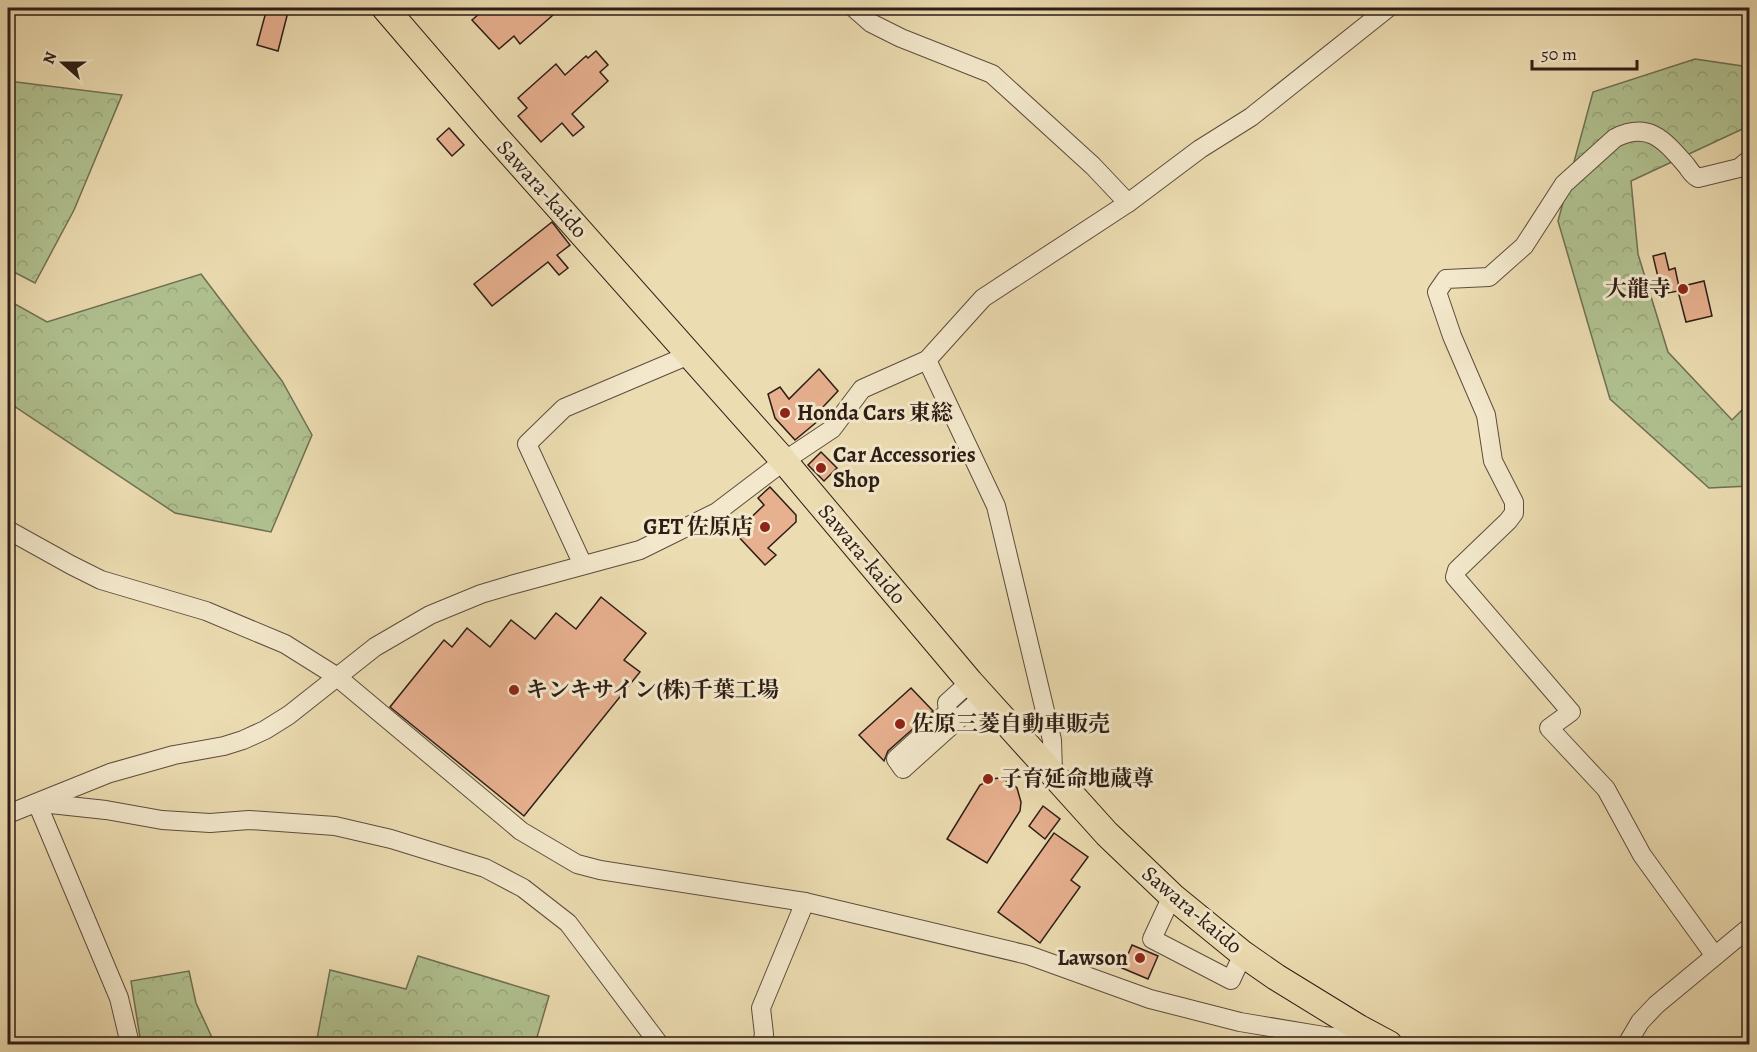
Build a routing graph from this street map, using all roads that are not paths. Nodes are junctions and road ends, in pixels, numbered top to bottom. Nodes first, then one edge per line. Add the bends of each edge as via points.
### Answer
1 (385, 8) edge
2 (854, 8) edge
3 (1388, 8) edge
4 (1749, 159) edge
5 (1128, 203) junction
6 (689, 355) junction
7 (927, 360) junction
8 (784, 461) junction
9 (8, 530) edge
10 (583, 565) junction
11 (336, 676) junction
12 (976, 690) junction
13 (1053, 772) junction
14 (37, 803) junction
15 (8, 814) edge
16 (1172, 896) junction
17 (806, 902) junction
18 (1749, 927) edge
19 (1243, 954) junction
20 (1715, 956) junction
21 (1355, 1037) edge
22 (130, 1044) edge
23 (659, 1044) edge
24 (762, 1044) edge
25 (1389, 1044) edge
26 (1626, 1044) edge

1 - 6 highway, Sawara-kaido
2 - 5 street via 871,23 900,38 992,74
3 - 5 street via 1251,117
4 - 20 street via 1739,168 1698,178 1659,137 1643,131 1625,133 1564,184 1524,246 1489,277 1446,279 1437,292 1486,415 1493,461 1514,502 1514,513 1508,521 1457,570 1455,577 1571,712 1549,728 1606,789 1642,855
5 - 7 street via 983,298
6 - 8 highway, Sawara-kaido
6 - 10 street via 564,408 527,444
7 - 8 street via 862,390 832,429
7 - 13 street via 996,506 1052,740
8 - 10 street via 717,512 640,550
8 - 12 highway, Sawara-kaido
9 - 11 street via 101,580 261,632
10 - 11 street via 481,594 430,615 375,647
11 - 14 street via 289,715 243,740 110,773
11 - 17 street via 521,831 577,864
12 - 12 street via 903,769 896,759 948,712 947,703
12 - 13 highway, Sawara-kaido
13 - 16 highway, Sawara-kaido via 1107,834
14 - 15 street
14 - 22 street via 119,998
14 - 23 street via 162,820 260,820 335,826 485,868 523,888 568,923
16 - 19 highway, Sawara-kaido
16 - 19 street via 1152,939 1231,980
17 - 21 street via 1028,955 1150,999 1240,1022 1324,1036
17 - 24 street via 761,1008
18 - 20 street
19 - 21 highway, Sawara-kaido
20 - 26 street via 1656,1005
21 - 25 highway, Sawara-kaido

